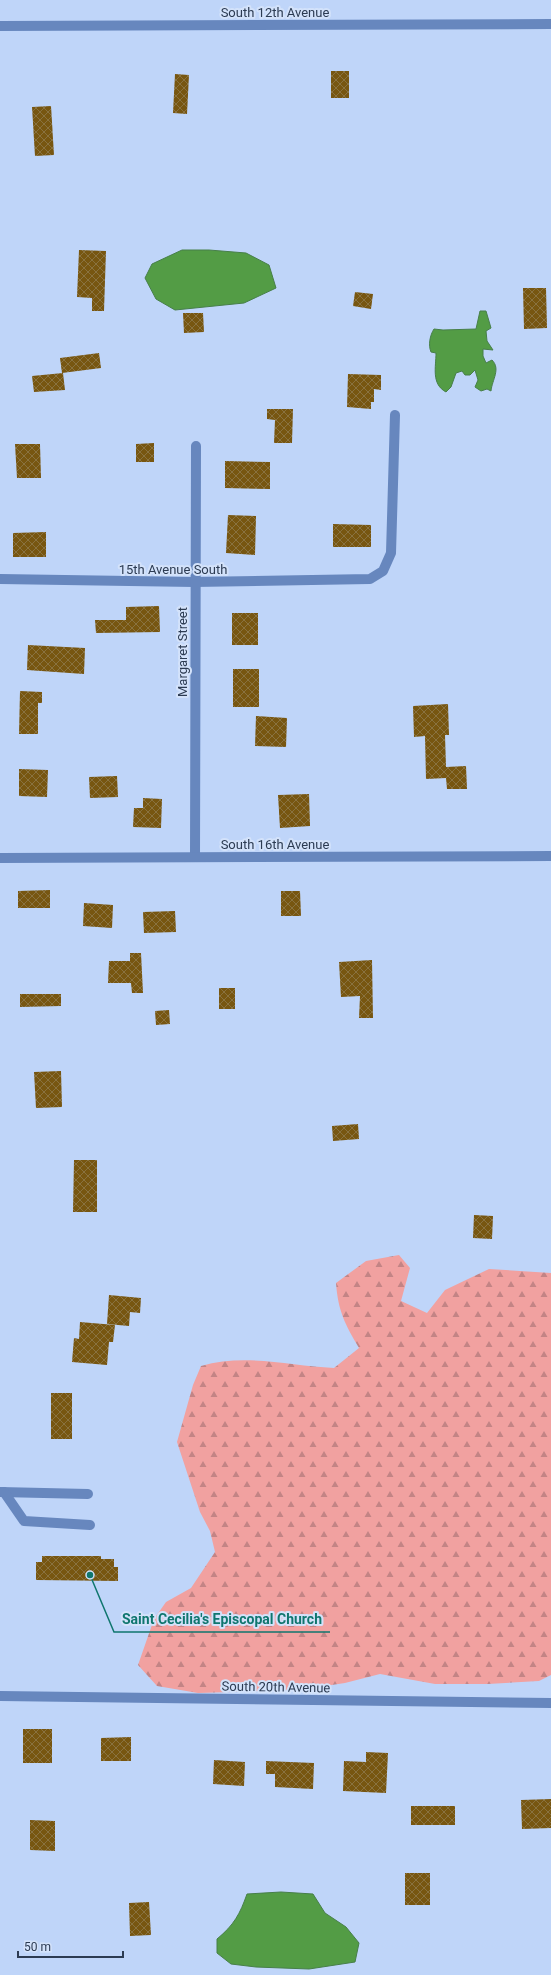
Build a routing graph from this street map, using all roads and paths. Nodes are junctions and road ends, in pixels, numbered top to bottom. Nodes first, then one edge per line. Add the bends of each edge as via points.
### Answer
1 (551, 24) edge
2 (0, 26) edge
3 (395, 415) dead end
4 (196, 446) dead end
5 (0, 580) edge
6 (194, 582) junction
7 (551, 856) edge
8 (195, 857) junction
9 (0, 858) edge
10 (2, 1492) edge
11 (88, 1494) dead end
12 (90, 1525) dead end
13 (0, 1696) edge
14 (551, 1703) edge

1 - 2 street, South 12th Avenue
3 - 6 street, 15th Avenue South via 391,553 383,571 370,579
4 - 6 street, Margaret Street
5 - 6 street, 15th Avenue South
6 - 8 street, Margaret Street
7 - 8 street, South 16th Avenue
8 - 9 street, South 16th Avenue
10 - 11 street
10 - 12 street via 24,1522
13 - 14 street, South 20th Avenue

